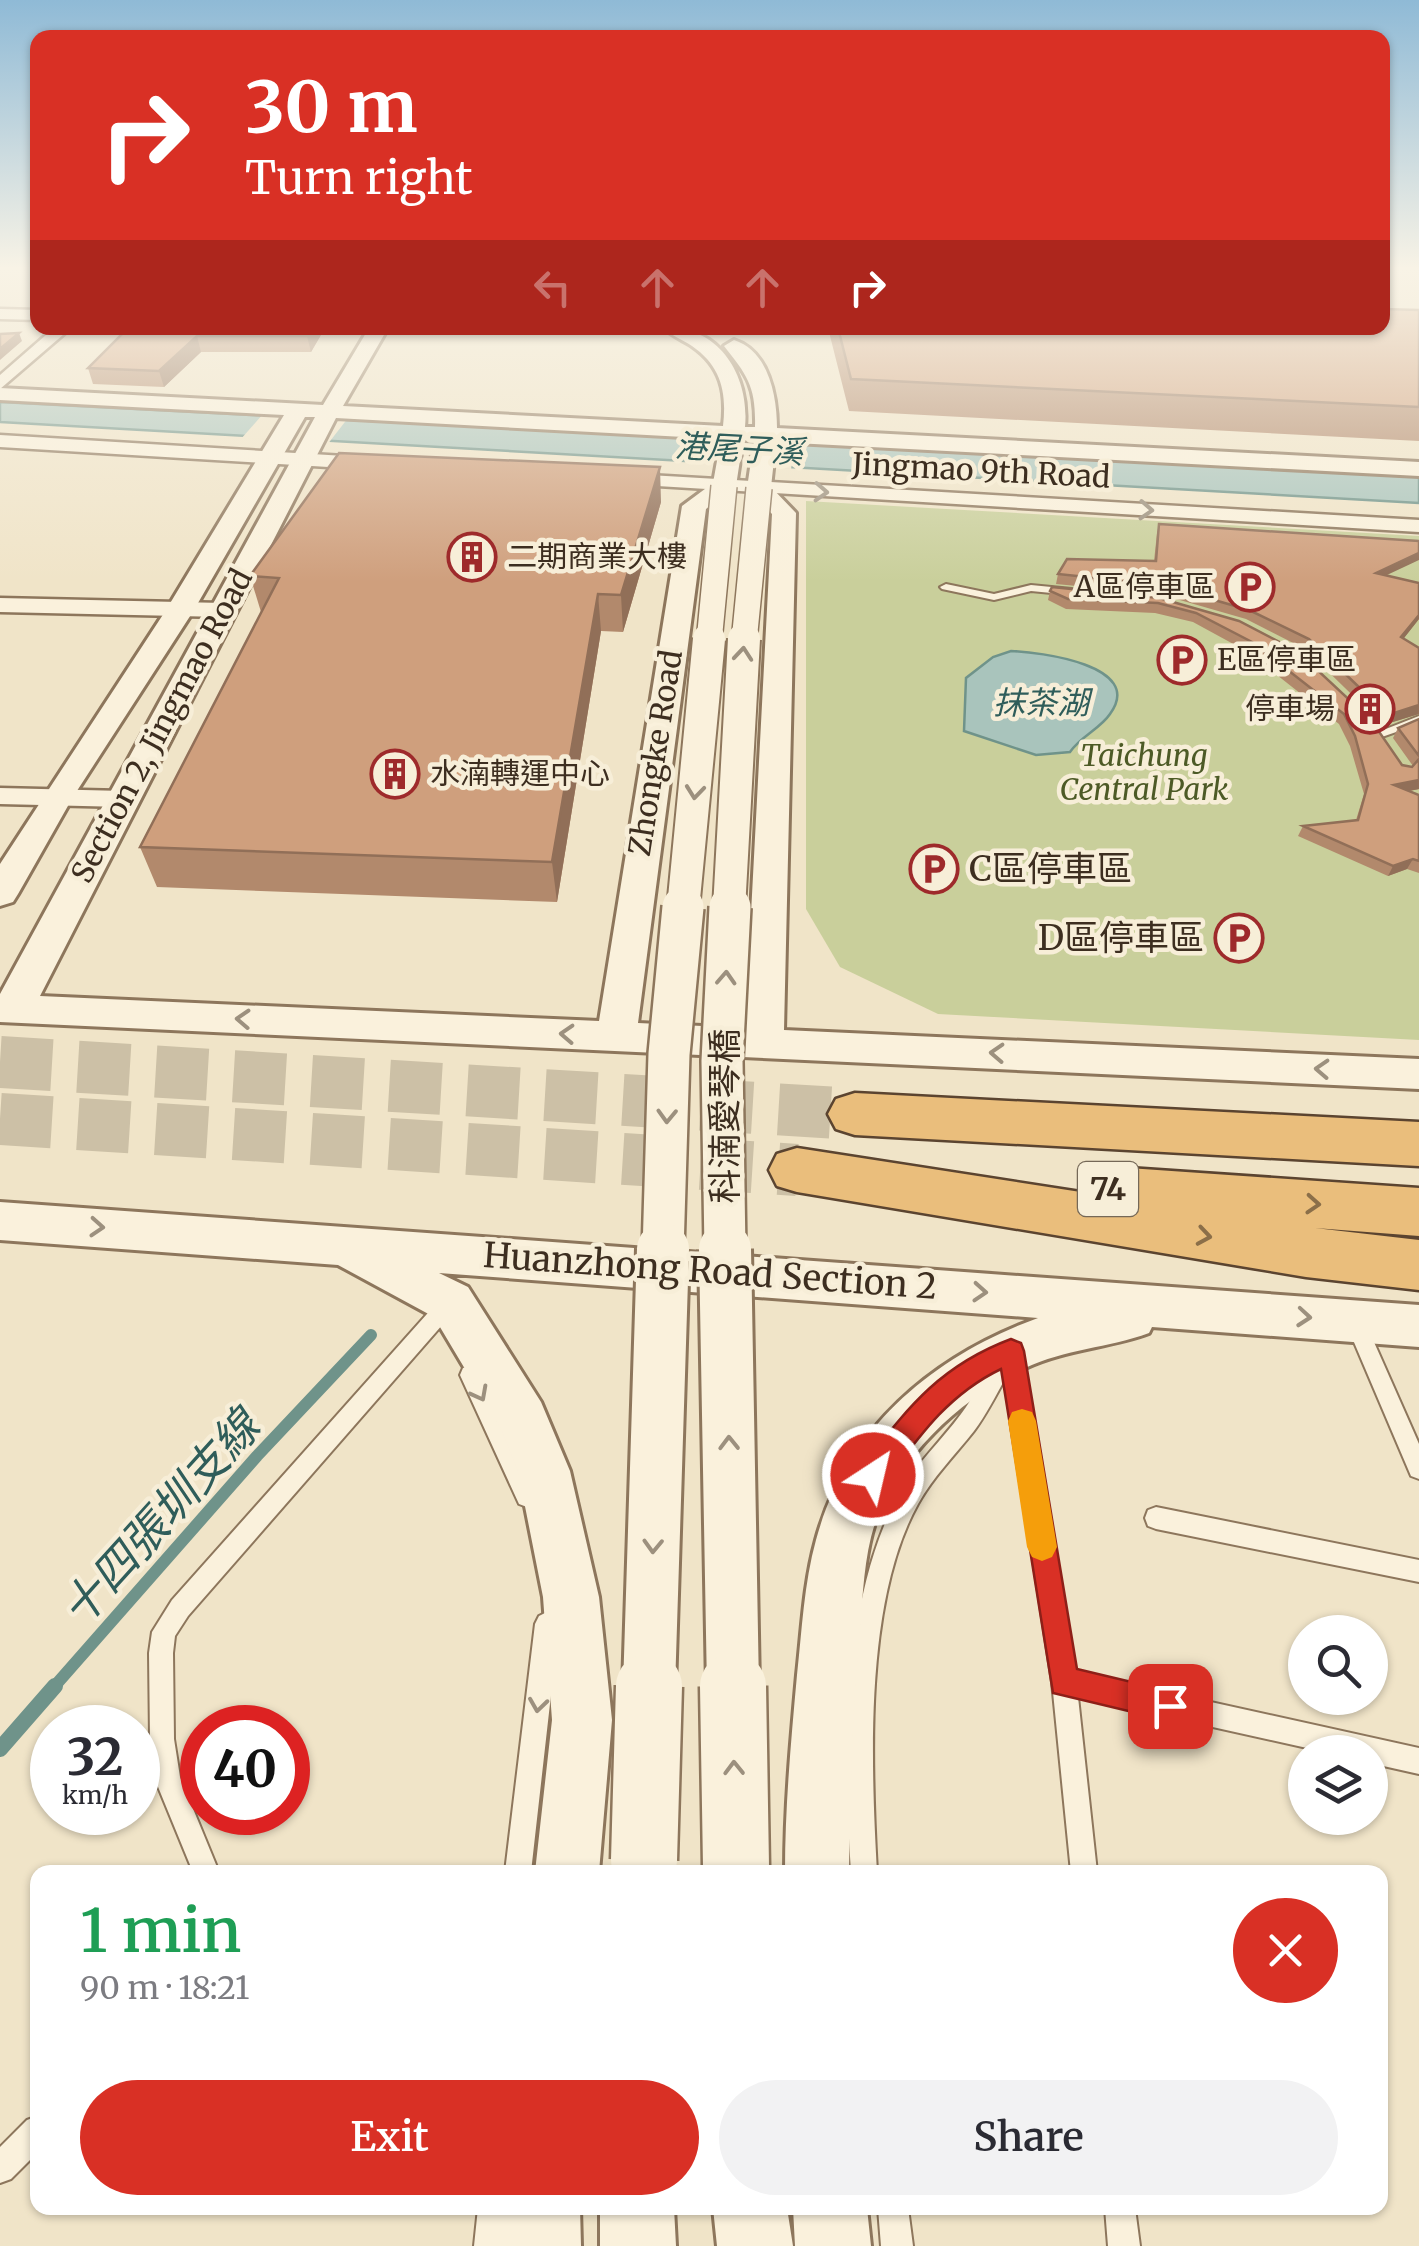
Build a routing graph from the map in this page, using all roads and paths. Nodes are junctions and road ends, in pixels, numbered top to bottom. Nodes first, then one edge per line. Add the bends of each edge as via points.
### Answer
1 (352, 372) edge
2 (731, 372) edge
3 (758, 372) edge
4 (0, 394) edge
5 (300, 406) junction
6 (327, 414) junction
7 (732, 433) junction
8 (765, 434) junction
9 (0, 440) edge
10 (274, 449) junction
11 (306, 451) junction
12 (397, 465) edge
13 (1419, 469) edge
14 (590, 478) edge
15 (742, 483) junction
16 (1419, 526) edge
17 (946, 587) dead end
18 (1086, 594) edge
19 (0, 605) edge
20 (180, 610) junction
21 (223, 610) junction
22 (1419, 720) edge
23 (1380, 735) edge
24 (0, 796) edge
25 (57, 797) junction
26 (124, 799) junction
27 (0, 894) edge
28 (7, 1009) edge
29 (617, 1036) junction
30 (764, 1043) junction
31 (1419, 1074) edge
32 (1419, 1108) edge
33 (1419, 1144) edge
34 (1419, 1212) edge
35 (0, 1221) edge
36 (332, 1243) junction
37 (1419, 1265) edge
38 (451, 1302) junction
39 (1217, 1310) junction
40 (1354, 1321) junction
41 (1419, 1326) edge
42 (1011, 1351) junction
43 (1419, 1469) edge
44 (1156, 1518) dead end
45 (1419, 1571) edge
46 (1064, 1682) junction
47 (1419, 1761) edge
48 (203, 1865) edge
49 (551, 1865) edge
50 (643, 1865) edge
51 (736, 1865) edge
52 (833, 1865) edge
53 (1083, 1865) edge
54 (30, 2139) edge
55 (0, 2168) edge
56 (492, 2215) edge
57 (543, 2215) edge
58 (636, 2215) edge
59 (751, 2215) edge
60 (831, 2215) edge
61 (895, 2215) edge
62 (1121, 2215) edge
63 (490, 2246) edge
64 (543, 2246) edge
65 (638, 2246) edge
66 (755, 2246) edge
67 (833, 2246) edge
68 (897, 2246) edge
69 (1124, 2246) edge

1 - 6 street
2 - 7 street
3 - 8 street via 766,391
4 - 5 street
5 - 6 street
5 - 10 street, Section 2, Jingmao Road
6 - 7 street
6 - 11 street, Section 2, Jingmao Road
7 - 8 street
7 - 15 street
8 - 13 street
8 - 15 street
9 - 10 street
10 - 11 street
10 - 20 street, Section 2, Jingmao Road
11 - 12 street
11 - 21 street, Section 2, Jingmao Road
14 - 15 street, Jingmao 9th Road
15 -> 16 street, Jingmao 9th Road
15 - 29 street, Zhongke Road via 694,506
15 - 30 street via 784,513
15 -> 50 street, 科湳愛琴橋, bridge via 669,1054
51 -> 15 street, 科湳愛琴橋, bridge via 722,1061 741,673
17 - 18 lane via 994,598 1032,588
19 - 20 street
20 - 21 street
20 - 25 street, Section 2, Jingmao Road
21 - 26 street, Section 2, Jingmao Road
22 - 23 lane
24 - 25 street
25 - 26 street
25 - 27 street, Section 2, Jingmao Road
26 - 28 street, Section 2, Jingmao Road
29 -> 28 street
29 - 30 street
31 -> 30 street
32 - 33 highway, 74 via 1240,1101 854,1114
34 - 37 highway, 74 via 797,1170
35 -> 36 street, Huanzhong Road Section 2
36 - 38 street
36 -> 39 street, Huanzhong Road Section 2
38 - 48 lane via 164,1632 160,1702 167,1777
38 -> 49 street via 523,1419 557,1520 571,1596 582,1720
39 -> 40 street, Huanzhong Road Section 2
39 - 42 street via 1100,1321
40 - 41 street, Huanzhong Road Section 2
40 - 43 lane
42 - 46 lane
42 - 52 street via 964,1374 928,1404 853,1509 841,1548 821,1728
44 - 45 lane
46 - 47 lane
46 - 53 lane
54 - 55 lane
56 - 63 lane
57 - 64 street
58 - 65 street
59 - 66 street
60 - 67 street
61 - 68 lane
62 - 69 lane

